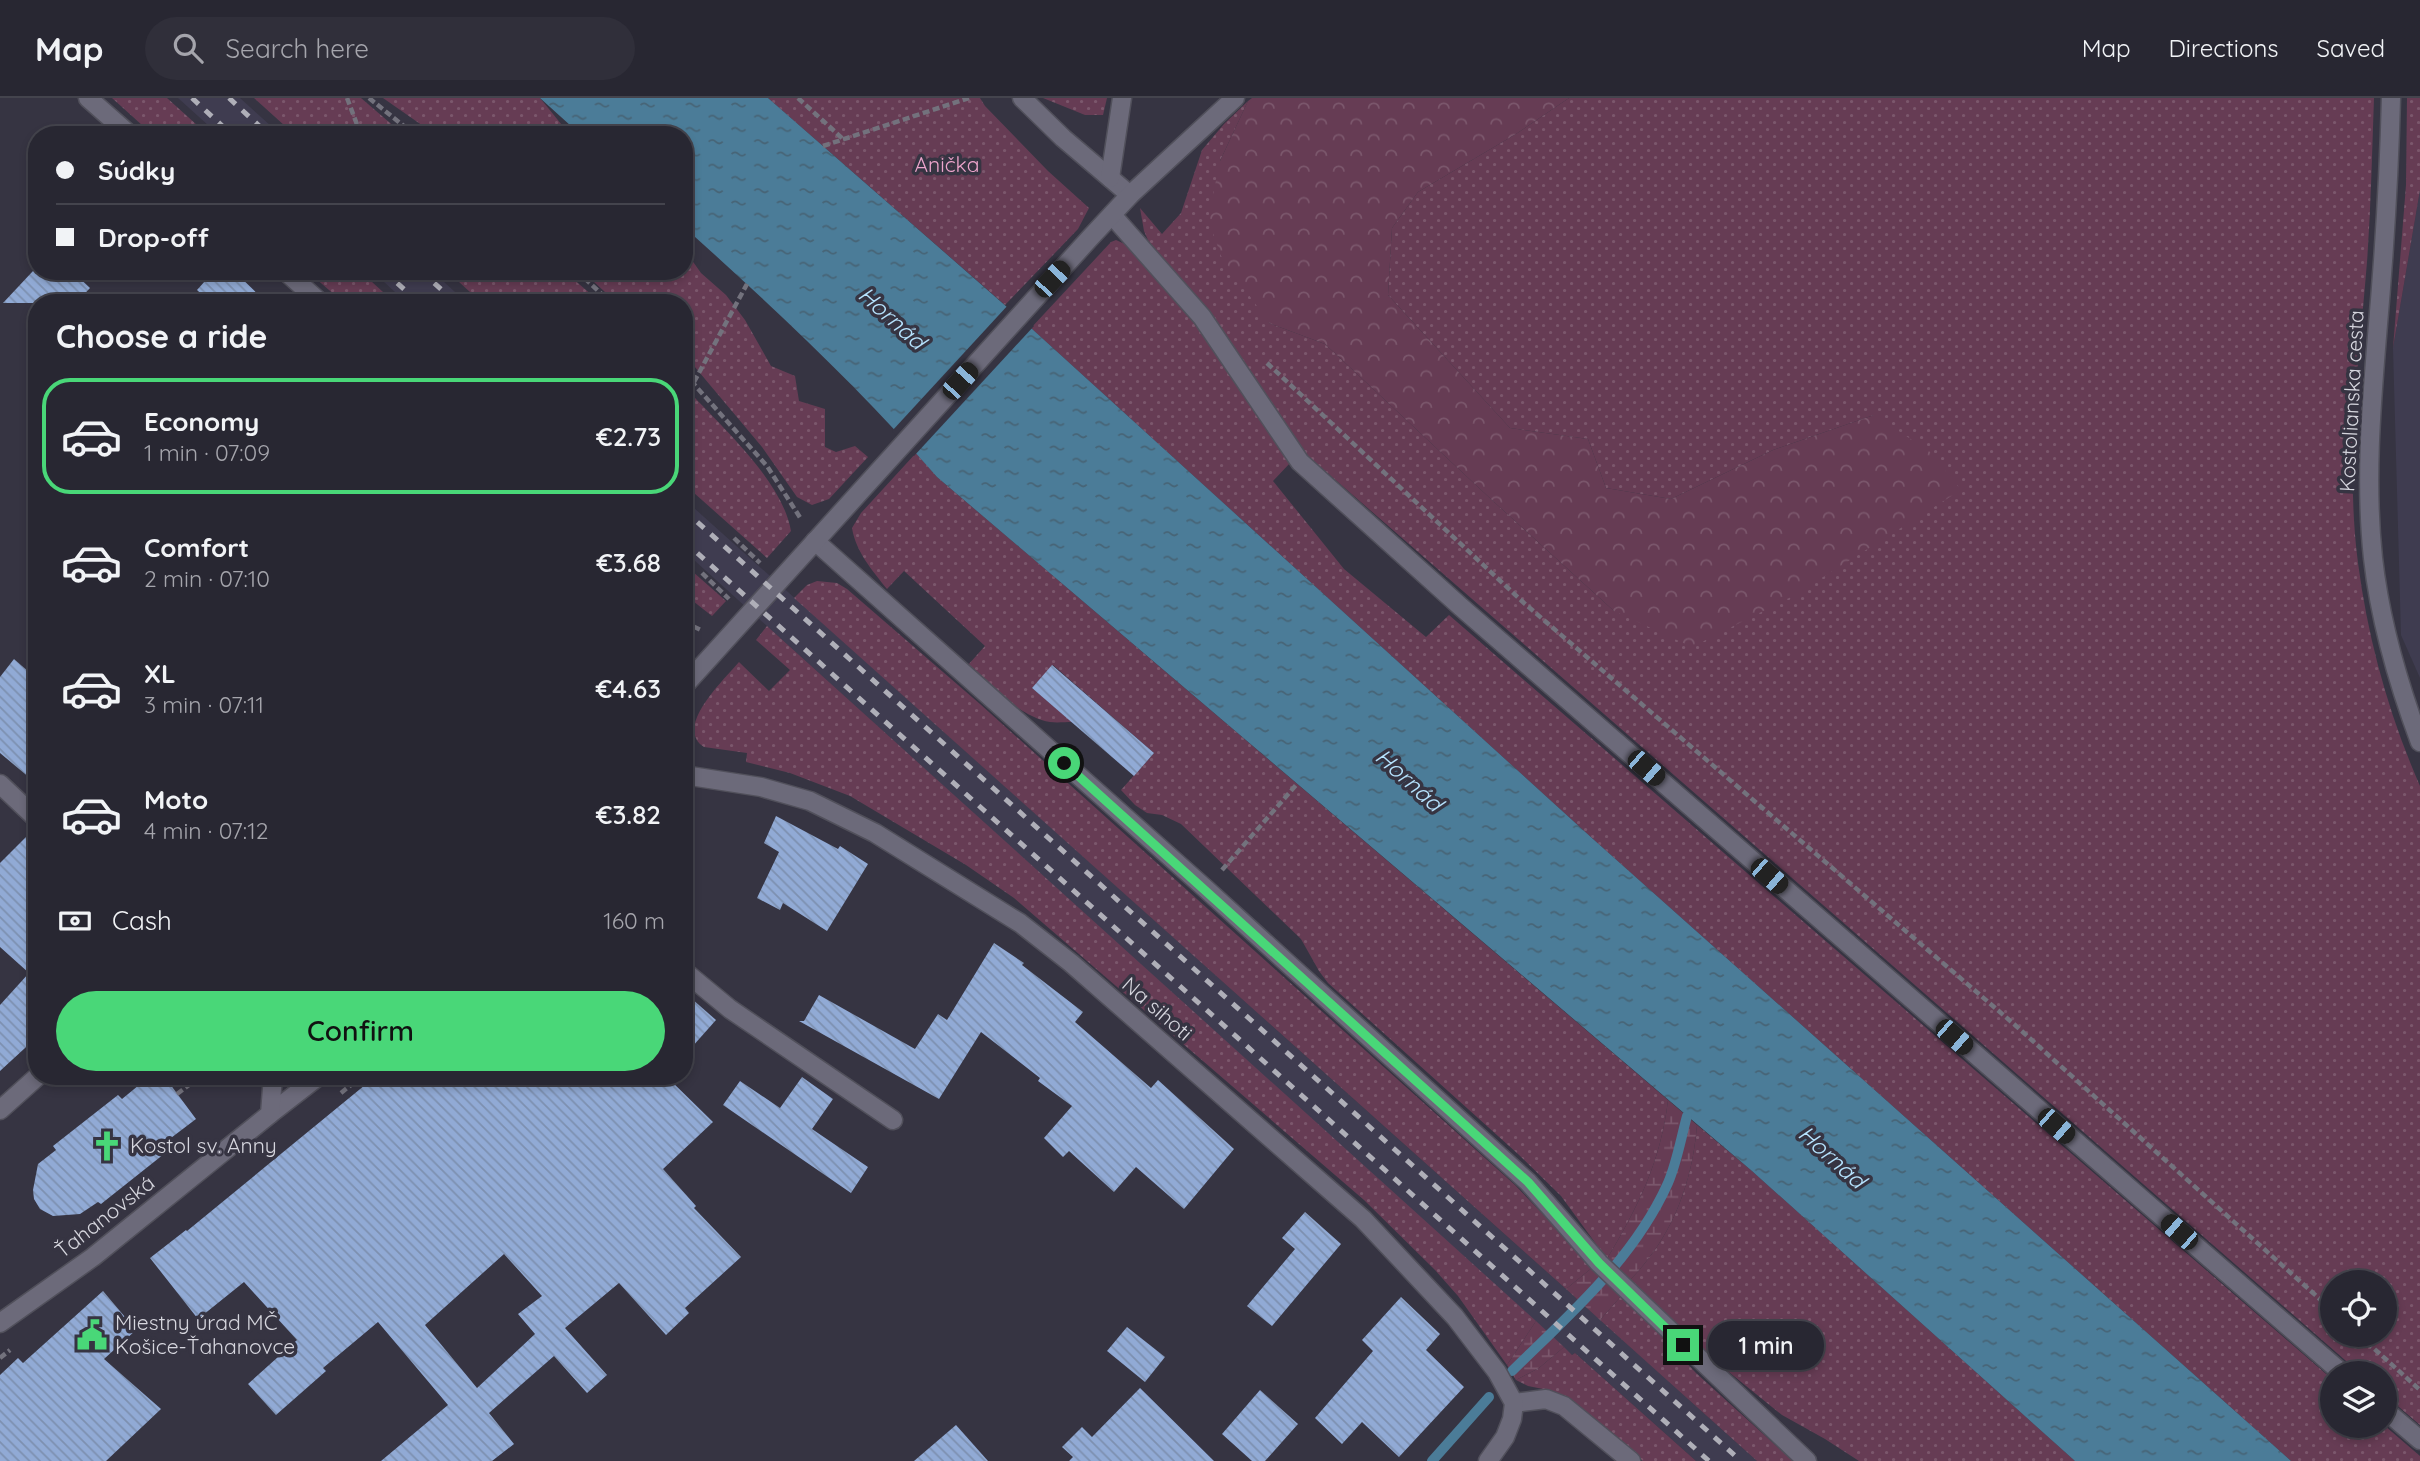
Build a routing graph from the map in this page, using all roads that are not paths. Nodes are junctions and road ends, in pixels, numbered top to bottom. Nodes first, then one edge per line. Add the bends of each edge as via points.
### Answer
1 (88, 98) edge
2 (1022, 98) edge
3 (1122, 98) edge
4 (1235, 98) edge
5 (2391, 98) edge
6 (120, 126) edge
7 (1110, 178) junction
8 (1130, 195) junction
9 (1112, 215) junction
10 (295, 280) edge
11 (311, 294) edge
12 (815, 541) junction
13 (693, 676) edge
14 (2420, 743) edge
15 (693, 776) edge
16 (0, 784) edge
17 (28, 810) edge
18 (693, 978) edge
19 (28, 1085) edge
20 (272, 1085) edge
21 (307, 1085) edge
22 (0, 1110) edge
23 (270, 1114) junction
24 (893, 1119) dead end
25 (0, 1323) edge
26 (2328, 1361) edge
27 (1514, 1402) junction
28 (2397, 1420) edge
29 (2420, 1440) edge
30 (1488, 1461) edge
31 (1631, 1461) edge
32 (1807, 1461) edge

1 - 6 street
2 - 7 street
3 - 7 street
4 - 8 street
5 - 14 street, Kostolianska cesta via 2371,404 2371,517 2387,637
7 - 8 street
8 - 9 street
9 - 12 street
9 - 26 street via 1202,317 1300,462
10 - 11 street
12 - 13 street
12 - 32 street via 1528,1182 1599,1263
15 - 27 street, Na sihoti via 761,787 810,801 875,833 1020,923 1363,1219 1455,1317
16 - 17 street
18 - 24 street via 730,1009
19 - 22 street
20 - 23 street
21 - 23 street, Ťahanovská
23 - 25 street, Ťahanovská via 93,1257
27 - 30 street via 1505,1437
27 - 31 street via 1546,1399 1564,1406
28 - 29 street

